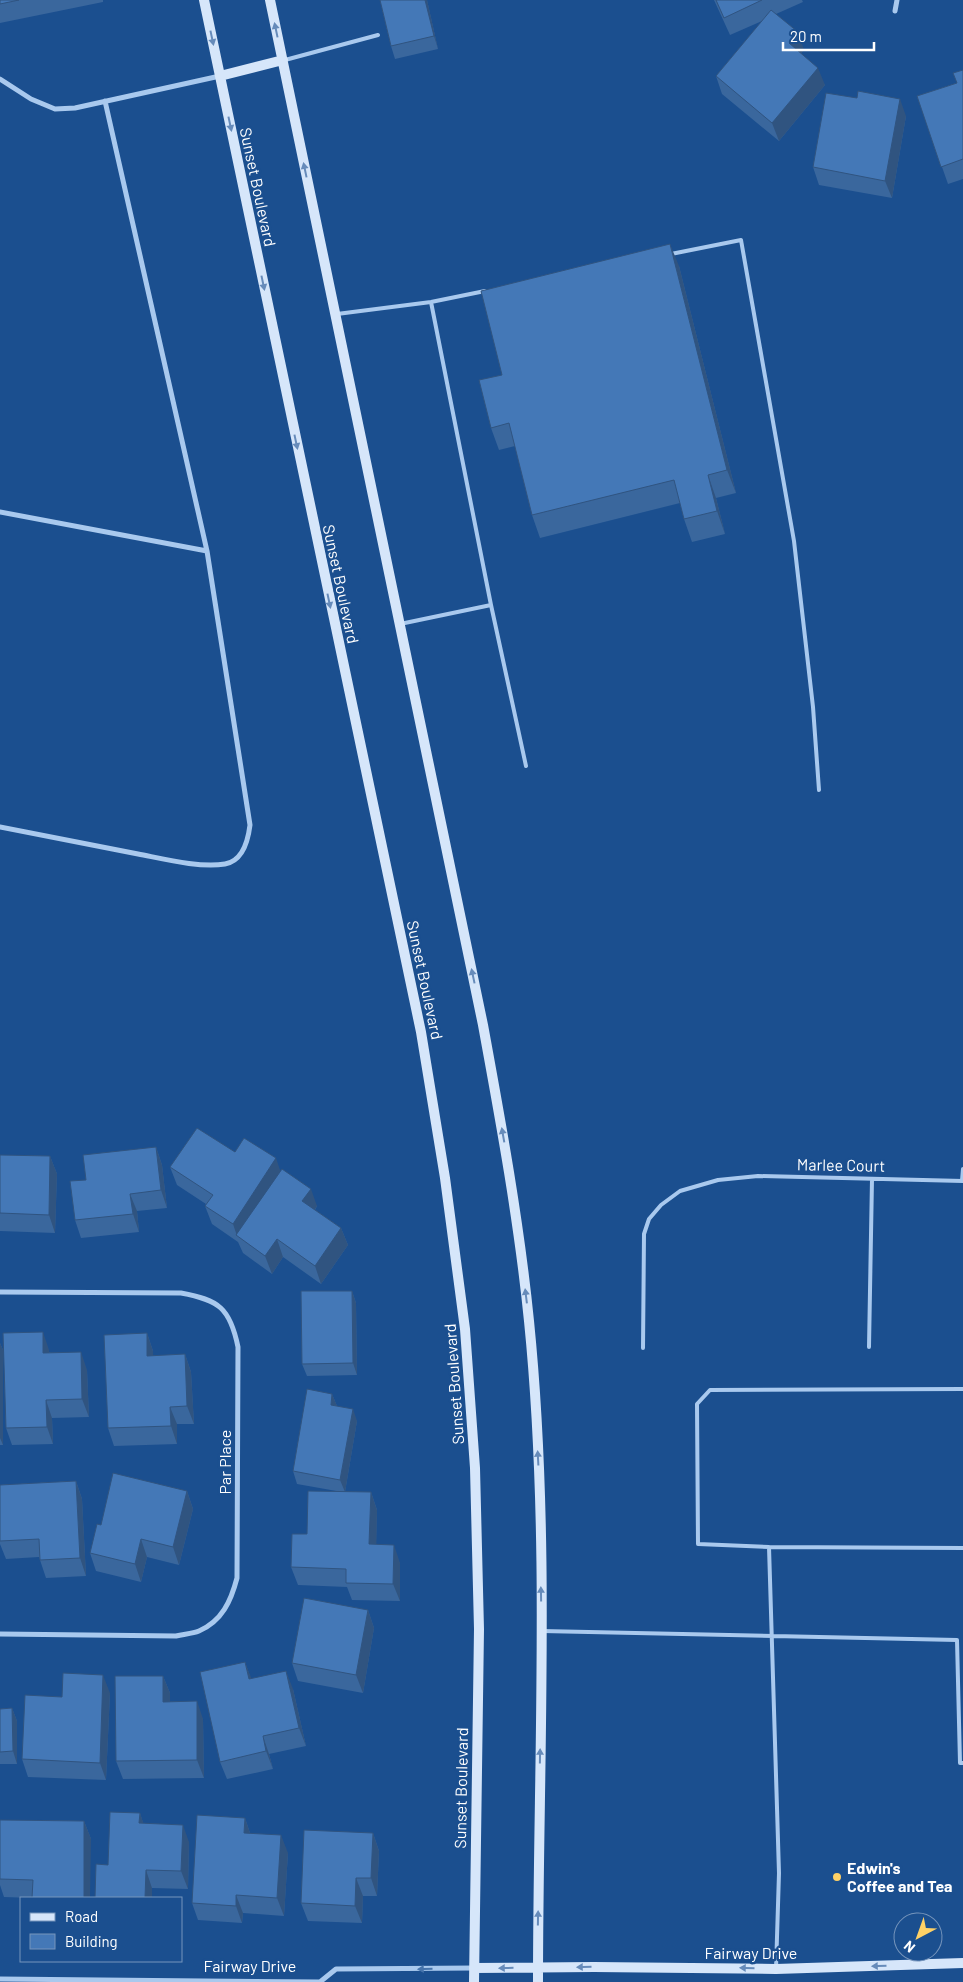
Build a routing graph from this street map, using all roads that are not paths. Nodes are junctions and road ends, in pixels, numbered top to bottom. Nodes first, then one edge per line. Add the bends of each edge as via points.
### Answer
1 (204, 0) edge
2 (270, 0) edge
3 (897, 0) edge
4 (895, 11) dead end
5 (378, 36) dead end
6 (282, 60) junction
7 (220, 76) junction
8 (0, 79) edge
9 (105, 102) junction
10 (667, 254) edge
11 (488, 290) edge
12 (431, 302) junction
13 (335, 315) junction
14 (0, 512) edge
15 (207, 551) junction
16 (491, 605) junction
17 (400, 624) junction
18 (526, 766) dead end
19 (818, 790) dead end
20 (0, 826) edge
21 (963, 1169) edge
22 (872, 1179) junction
23 (963, 1181) edge
24 (0, 1292) edge
25 (869, 1347) dead end
26 (642, 1348) dead end
27 (963, 1388) edge
28 (770, 1547) junction
29 (963, 1548) edge
30 (542, 1631) junction
31 (0, 1634) edge
32 (772, 1636) junction
33 (957, 1640) junction
34 (963, 1640) edge
35 (963, 1763) edge
36 (963, 1963) edge
37 (538, 1967) junction
38 (474, 1968) junction
39 (776, 1969) junction
40 (0, 1979) edge
41 (320, 1982) edge
42 (474, 1982) edge
43 (538, 1982) edge

1 -> 7 main road, Sunset Boulevard
6 -> 2 main road
3 - 4 street
5 - 6 lane
6 - 7 main road
13 -> 6 main road
7 - 9 street
7 -> 38 main road, Sunset Boulevard via 421,1032 446,1178 466,1329 475,1468 479,1629
8 - 9 street via 30,99 55,109
9 - 15 street
10 - 19 lane via 741,240 794,541 813,707
11 - 12 lane
12 - 13 lane
12 - 16 lane
13 - 17 main road
14 - 15 street
15 - 20 street via 250,825 249,836 238,858 226,864 189,863
16 - 17 lane
16 - 18 lane
30 -> 17 main road via 538,1464 529,1321 509,1170 483,1025
21 - 23 lane
22 - 23 lane, Marlee Court
22 - 25 lane
22 - 26 lane, Marlee Court via 758,1176 718,1180 680,1191 661,1204 649,1219 644,1234
24 - 31 street, Par Place via 181,1293 203,1297 221,1307 234,1326 238,1357 237,1578 232,1599 219,1618 199,1631 176,1636
27 - 28 lane via 710,1390 697,1404 698,1544
28 - 29 lane
28 - 32 lane
30 - 32 lane
37 -> 30 main road
32 - 33 lane
32 - 39 lane via 779,1872
33 - 34 lane
33 - 35 lane via 960,1763
36 -> 39 main road, Fairway Drive
37 -> 38 main road, Fairway Drive
39 -> 37 main road, Fairway Drive
37 - 43 main road
38 -> 41 street, Fairway Drive via 336,1968
38 - 42 main road, Sunset Boulevard
40 - 41 street, Fairway Drive

